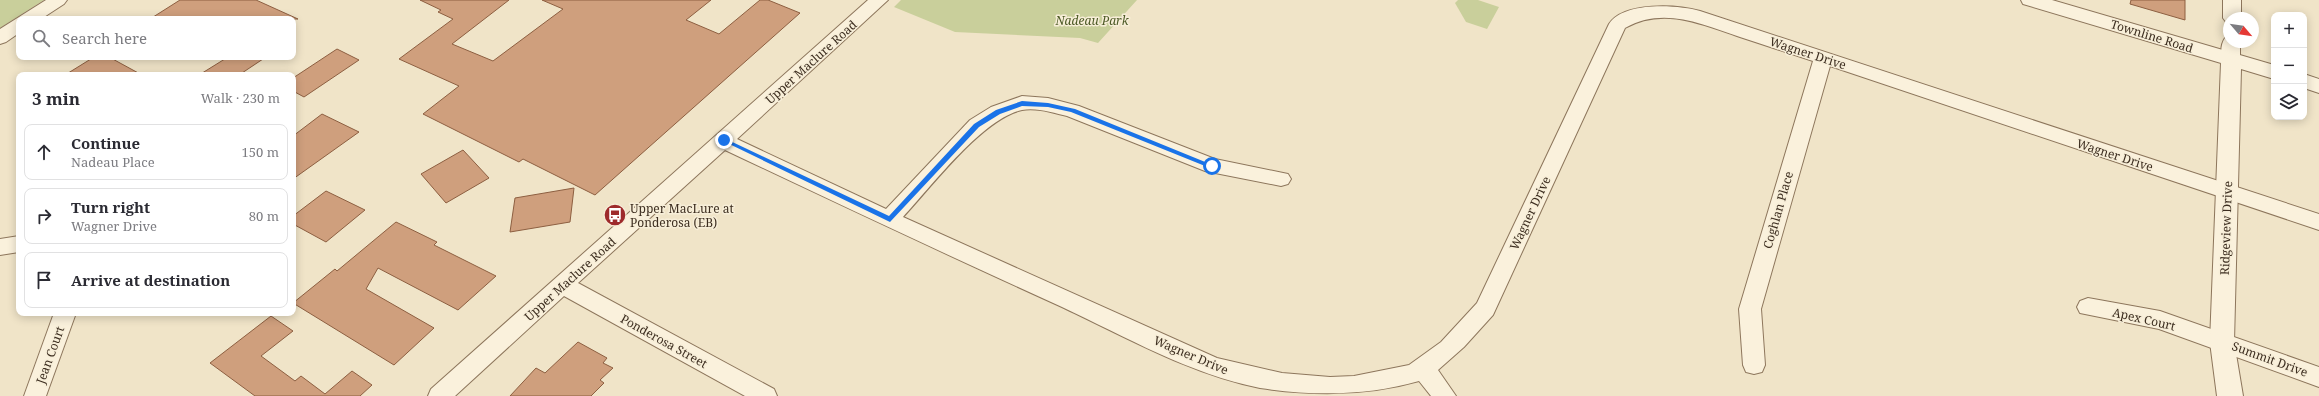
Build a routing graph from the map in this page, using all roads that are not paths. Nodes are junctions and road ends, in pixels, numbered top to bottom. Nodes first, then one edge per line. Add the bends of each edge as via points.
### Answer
1 (58, 0) edge
2 (879, 0) edge
3 (2030, 0) edge
4 (2232, 0) edge
5 (2232, 12) edge
6 (33, 16) edge
7 (16, 26) edge
8 (0, 38) edge
9 (2231, 51) edge
10 (1822, 58) junction
11 (2271, 71) edge
12 (2307, 82) edge
13 (2319, 86) edge
14 (724, 140) junction
15 (1281, 179) dead end
16 (2227, 192) junction
17 (890, 219) junction
18 (2319, 222) edge
19 (16, 244) edge
20 (0, 247) edge
21 (563, 285) junction
22 (2088, 307) dead end
23 (64, 316) edge
24 (2222, 342) junction
25 (1754, 365) dead end
26 (1423, 369) junction
27 (2319, 377) edge
28 (35, 396) edge
29 (439, 396) edge
30 (766, 396) edge
31 (1445, 396) edge
32 (2230, 396) edge

1 - 6 street
2 - 14 street, Upper Maclure Road
3 - 9 street, Townline Road
4 - 5 street
7 - 8 street
9 - 11 street, Townline Road
9 - 16 street, Ridgeview Drive
10 - 16 street, Wagner Drive
10 - 25 street, Coghlan Place via 1750,309
10 - 26 street, Wagner Drive via 1694,15 1672,11 1649,11 1631,16 1618,24 1485,309 1468,330
12 - 13 street
14 - 17 street, Wagner Drive
14 - 21 street, Upper Maclure Road
15 - 17 street via 1212,166 1072,110 1048,105 1022,104 998,112 977,125
16 - 18 street, Wagner Drive
16 - 24 street, Ridgeview Drive
17 - 26 street, Wagner Drive via 1212,366 1252,378 1290,386 1357,387 1392,380
19 - 20 street
21 - 29 street, Upper Maclure Road
21 - 30 street, Ponderosa Street
22 - 24 street, Apex Court via 2160,320
23 - 28 street, Jean Court
24 - 27 street, Summit Drive
24 - 32 street, Ridgeview Drive
26 - 31 street

